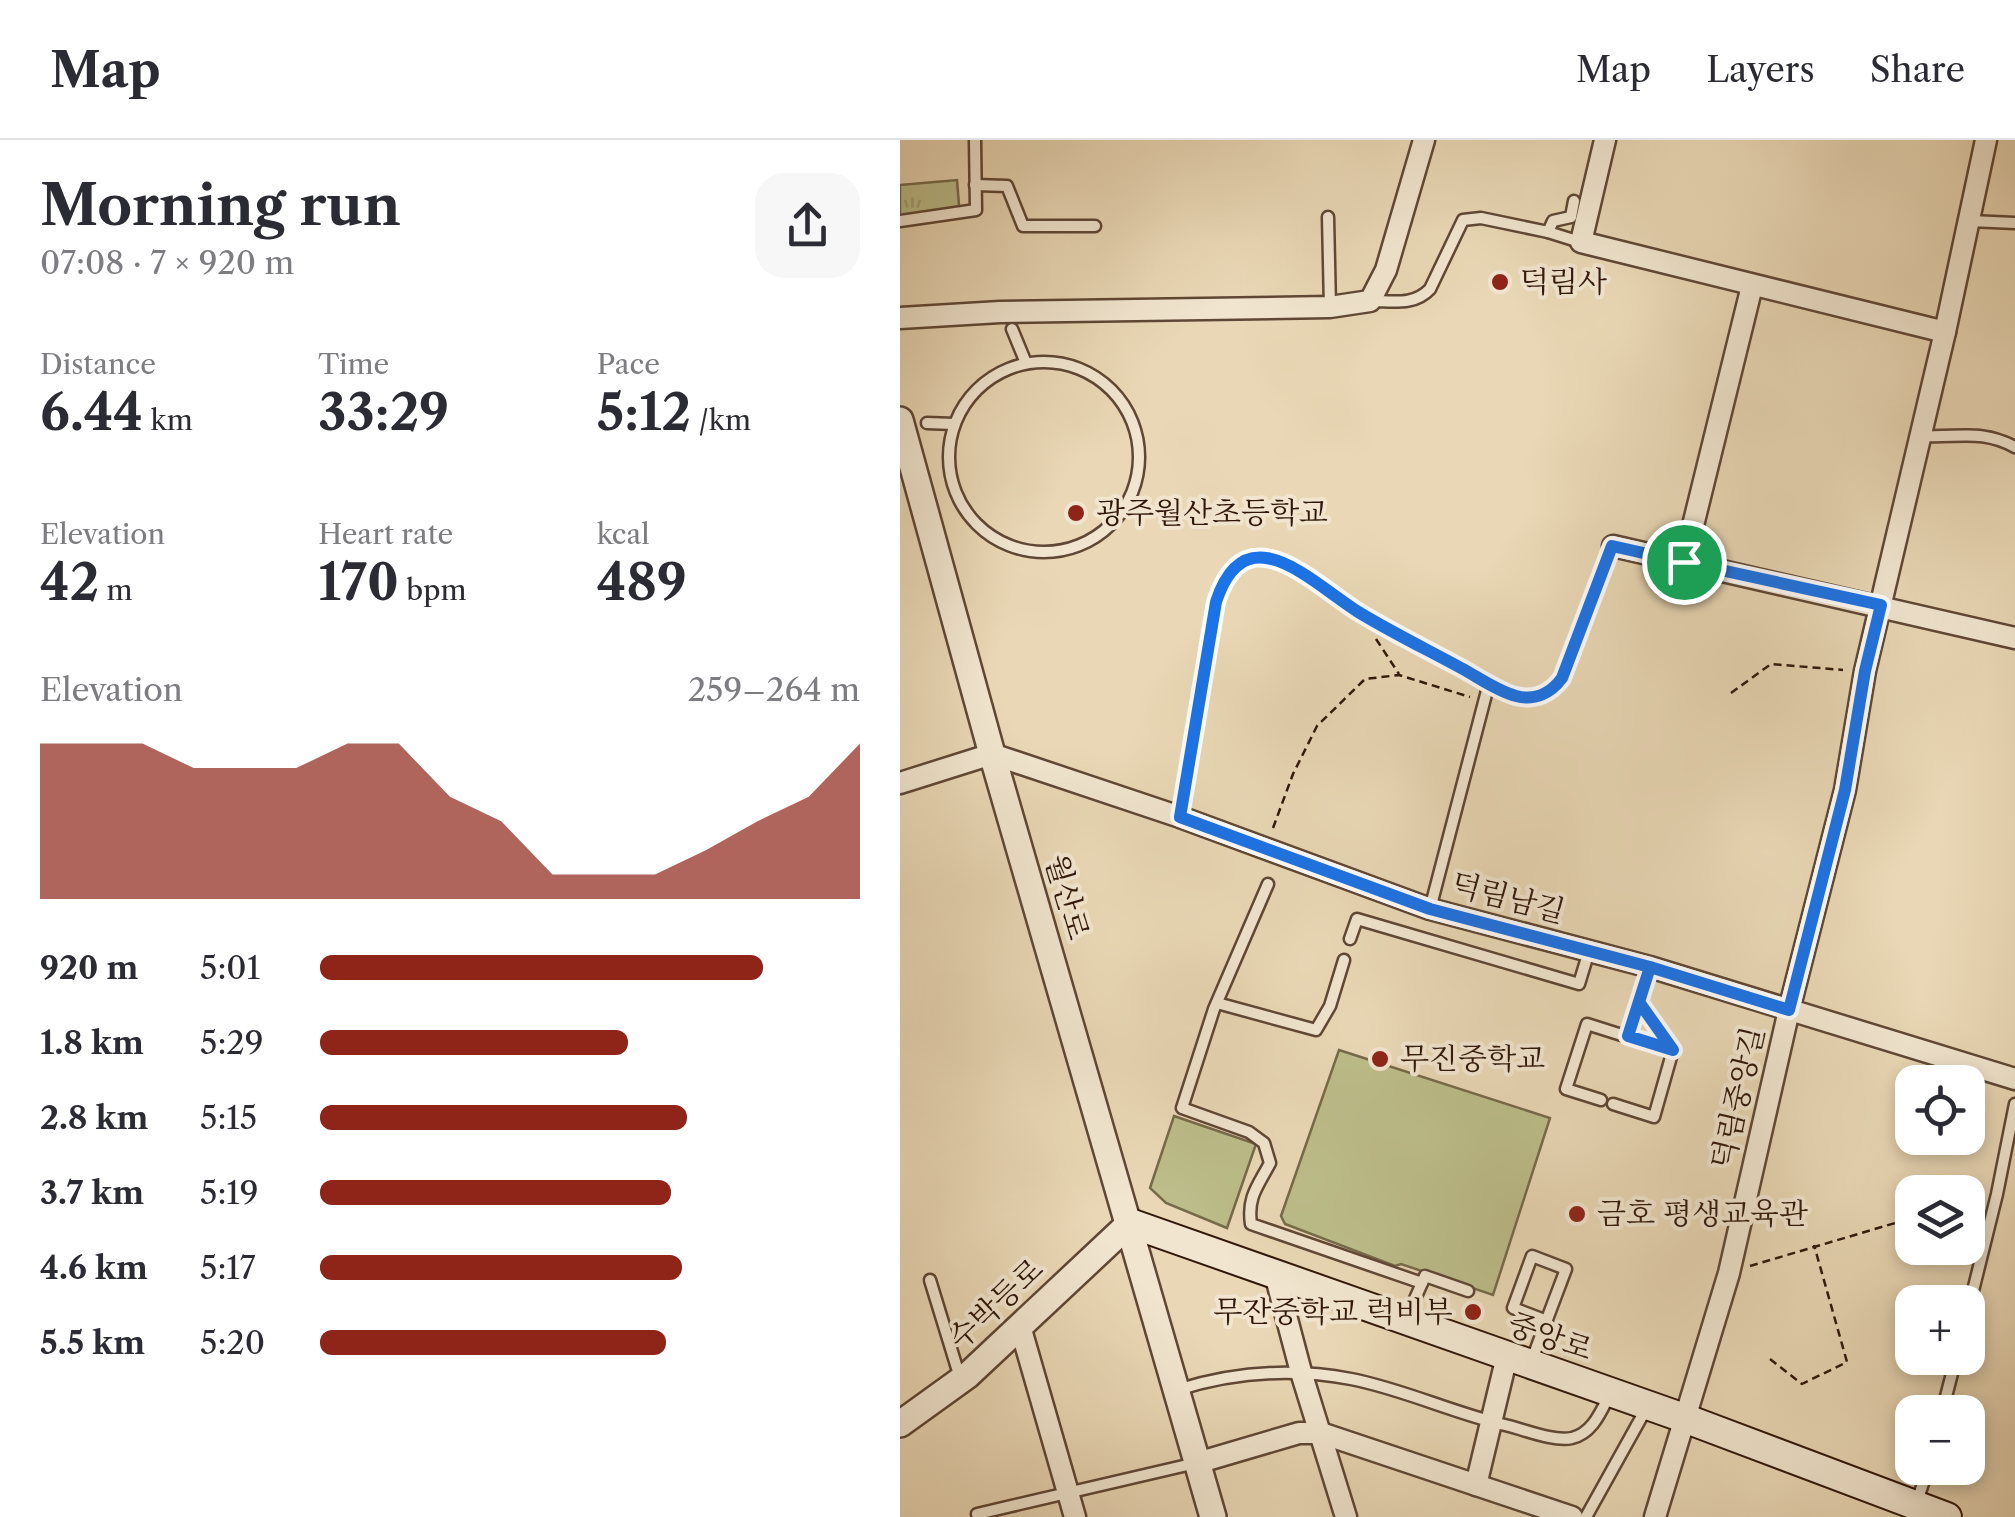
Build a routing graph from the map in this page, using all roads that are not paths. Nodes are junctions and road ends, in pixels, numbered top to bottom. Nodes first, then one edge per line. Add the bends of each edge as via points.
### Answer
1 (975, 140) edge
2 (1424, 140) edge
3 (1606, 140) edge
4 (1986, 140) edge
5 (975, 185) junction
6 (1574, 201) dead end
7 (1328, 217) dead end
8 (900, 221) edge
9 (1970, 221) junction
10 (2015, 223) edge
11 (1095, 226) dead end
12 (1548, 232) junction
13 (1581, 242) junction
14 (1752, 286) junction
15 (1370, 301) junction
16 (1330, 306) junction
17 (900, 318) edge
18 (1006, 320) junction
19 (1945, 332) junction
20 (1026, 363) junction
21 (900, 420) edge
22 (927, 422) dead end
23 (954, 424) junction
24 (1922, 436) junction
25 (2015, 447) edge
26 (1612, 546) joint
27 (1684, 562) junction
28 (1881, 605) junction
29 (2015, 638) edge
30 (1489, 684) junction
31 (992, 754) junction
32 (900, 783) edge
33 (1180, 817) junction
34 (1268, 884) dead end
35 (1430, 909) junction
36 (1350, 939) dead end
37 (1589, 951) junction
38 (1344, 960) dead end
39 (1650, 967) junction
40 (1639, 1002) junction
41 (1217, 1003) junction
42 (1789, 1010) junction
43 (1628, 1036) junction
44 (1673, 1050) junction
45 (2015, 1078) edge
46 (2015, 1104) edge
47 (1130, 1223) junction
48 (1275, 1274) junction
49 (930, 1280) dead end
50 (1422, 1283) junction
51 (1974, 1285) edge
52 (1468, 1291) dead end
53 (1405, 1320) junction
54 (1546, 1321) junction
55 (1020, 1326) junction
56 (1519, 1360) junction
57 (1301, 1372) junction
58 (968, 1375) junction
59 (1178, 1390) junction
60 (1610, 1393) junction
61 (1648, 1406) junction
62 (1684, 1418) junction
63 (1490, 1421) junction
64 (900, 1424) edge
65 (1320, 1433) junction
66 (1197, 1463) junction
67 (1476, 1485) junction
68 (1922, 1485) edge
69 (1068, 1493) junction
70 (1527, 1510) edge
71 (1914, 1511) edge
72 (977, 1514) dead end
73 (1075, 1517) edge
74 (1213, 1517) edge
75 (1346, 1517) edge
76 (1572, 1517) edge
77 (1586, 1517) edge
78 (1655, 1517) edge
79 (1948, 1517) edge

1 - 5 lane
2 - 15 street via 1386,270
3 - 13 street
4 - 9 street, 덕림중앙길
5 - 8 lane via 976,210
5 - 11 lane via 1007,186 1023,226
6 - 12 lane via 1571,217 1553,221
7 - 16 lane
9 - 10 lane
9 - 19 street, 덕림중앙길
12 - 13 lane
12 - 15 lane via 1463,220 1422,298
13 - 14 street
14 - 19 street
14 - 27 street
15 - 16 street
16 - 18 street
17 - 18 street
18 - 20 lane
19 - 24 street, 덕림중앙길
20 - 23 lane via 973,392
20 - 23 lane via 1058,362 1089,372 1115,392 1132,420 1140,451 1136,483 1123,512 1100,535 1071,549 1039,553 982,531 950,479
21 - 31 street, 월산로
22 - 23 lane
24 - 25 lane via 1987,434
24 - 28 street, 덕림중앙길
26 - 27 street
26 - 30 lane via 1554,688 1542,696 1516,696
27 - 28 street
28 - 29 street
28 - 42 street, 덕림중앙길 via 1845,790
30 - 33 lane via 1358,612 1309,575 1271,559 1250,559 1223,580 1216,602
30 - 35 lane
31 - 32 street
31 - 33 street, 덕림남길
31 - 47 street, 월산로
33 - 35 street, 덕림남길
34 - 41 lane
35 - 37 street, 덕림남길
36 - 37 lane via 1358,919 1579,984
37 - 39 street, 덕림남길
38 - 41 lane via 1316,1030
39 - 40 lane
39 - 42 street, 덕림남길
40 - 43 lane
40 - 44 lane
41 - 50 lane via 1182,1108 1264,1143 1270,1163 1253,1187 1251,1224
42 - 45 street, 덕림남길
42 - 62 street, 덕림중앙길 via 1729,1273
43 - 44 lane
43 - 44 lane via 1587,1024 1566,1089 1654,1117
46 - 51 lane
47 - 48 main road, 중앙로
47 - 55 street, 수박등로
47 - 59 street, 월산로
48 - 53 main road, 중앙로
48 - 57 street
49 - 58 lane via 957,1368
50 - 52 lane via 1425,1276
50 - 53 lane
53 - 56 main road, 중앙로
54 - 54 lane via 1566,1269 1532,1256 1512,1308
54 - 56 lane
55 - 58 street, 수박등로
55 - 69 street
56 - 60 main road, 중앙로
56 - 63 street
57 - 59 lane via 1212,1379
57 - 63 lane via 1353,1380
57 - 65 street
58 - 64 street, 수박등로
59 - 66 street, 월산로
60 - 61 main road, 중앙로
60 - 63 lane via 1596,1420 1568,1440
61 - 62 main road, 중앙로
61 - 77 lane
62 - 71 main road, 중앙로
62 - 78 street, 덕림중앙길
63 - 67 street
65 - 66 street
65 - 67 street
65 - 75 street
66 - 69 lane
66 - 74 street, 월산로
67 - 70 street
68 - 71 lane
69 - 72 lane
69 - 73 street
70 - 76 street
71 - 79 main road, 중앙로

